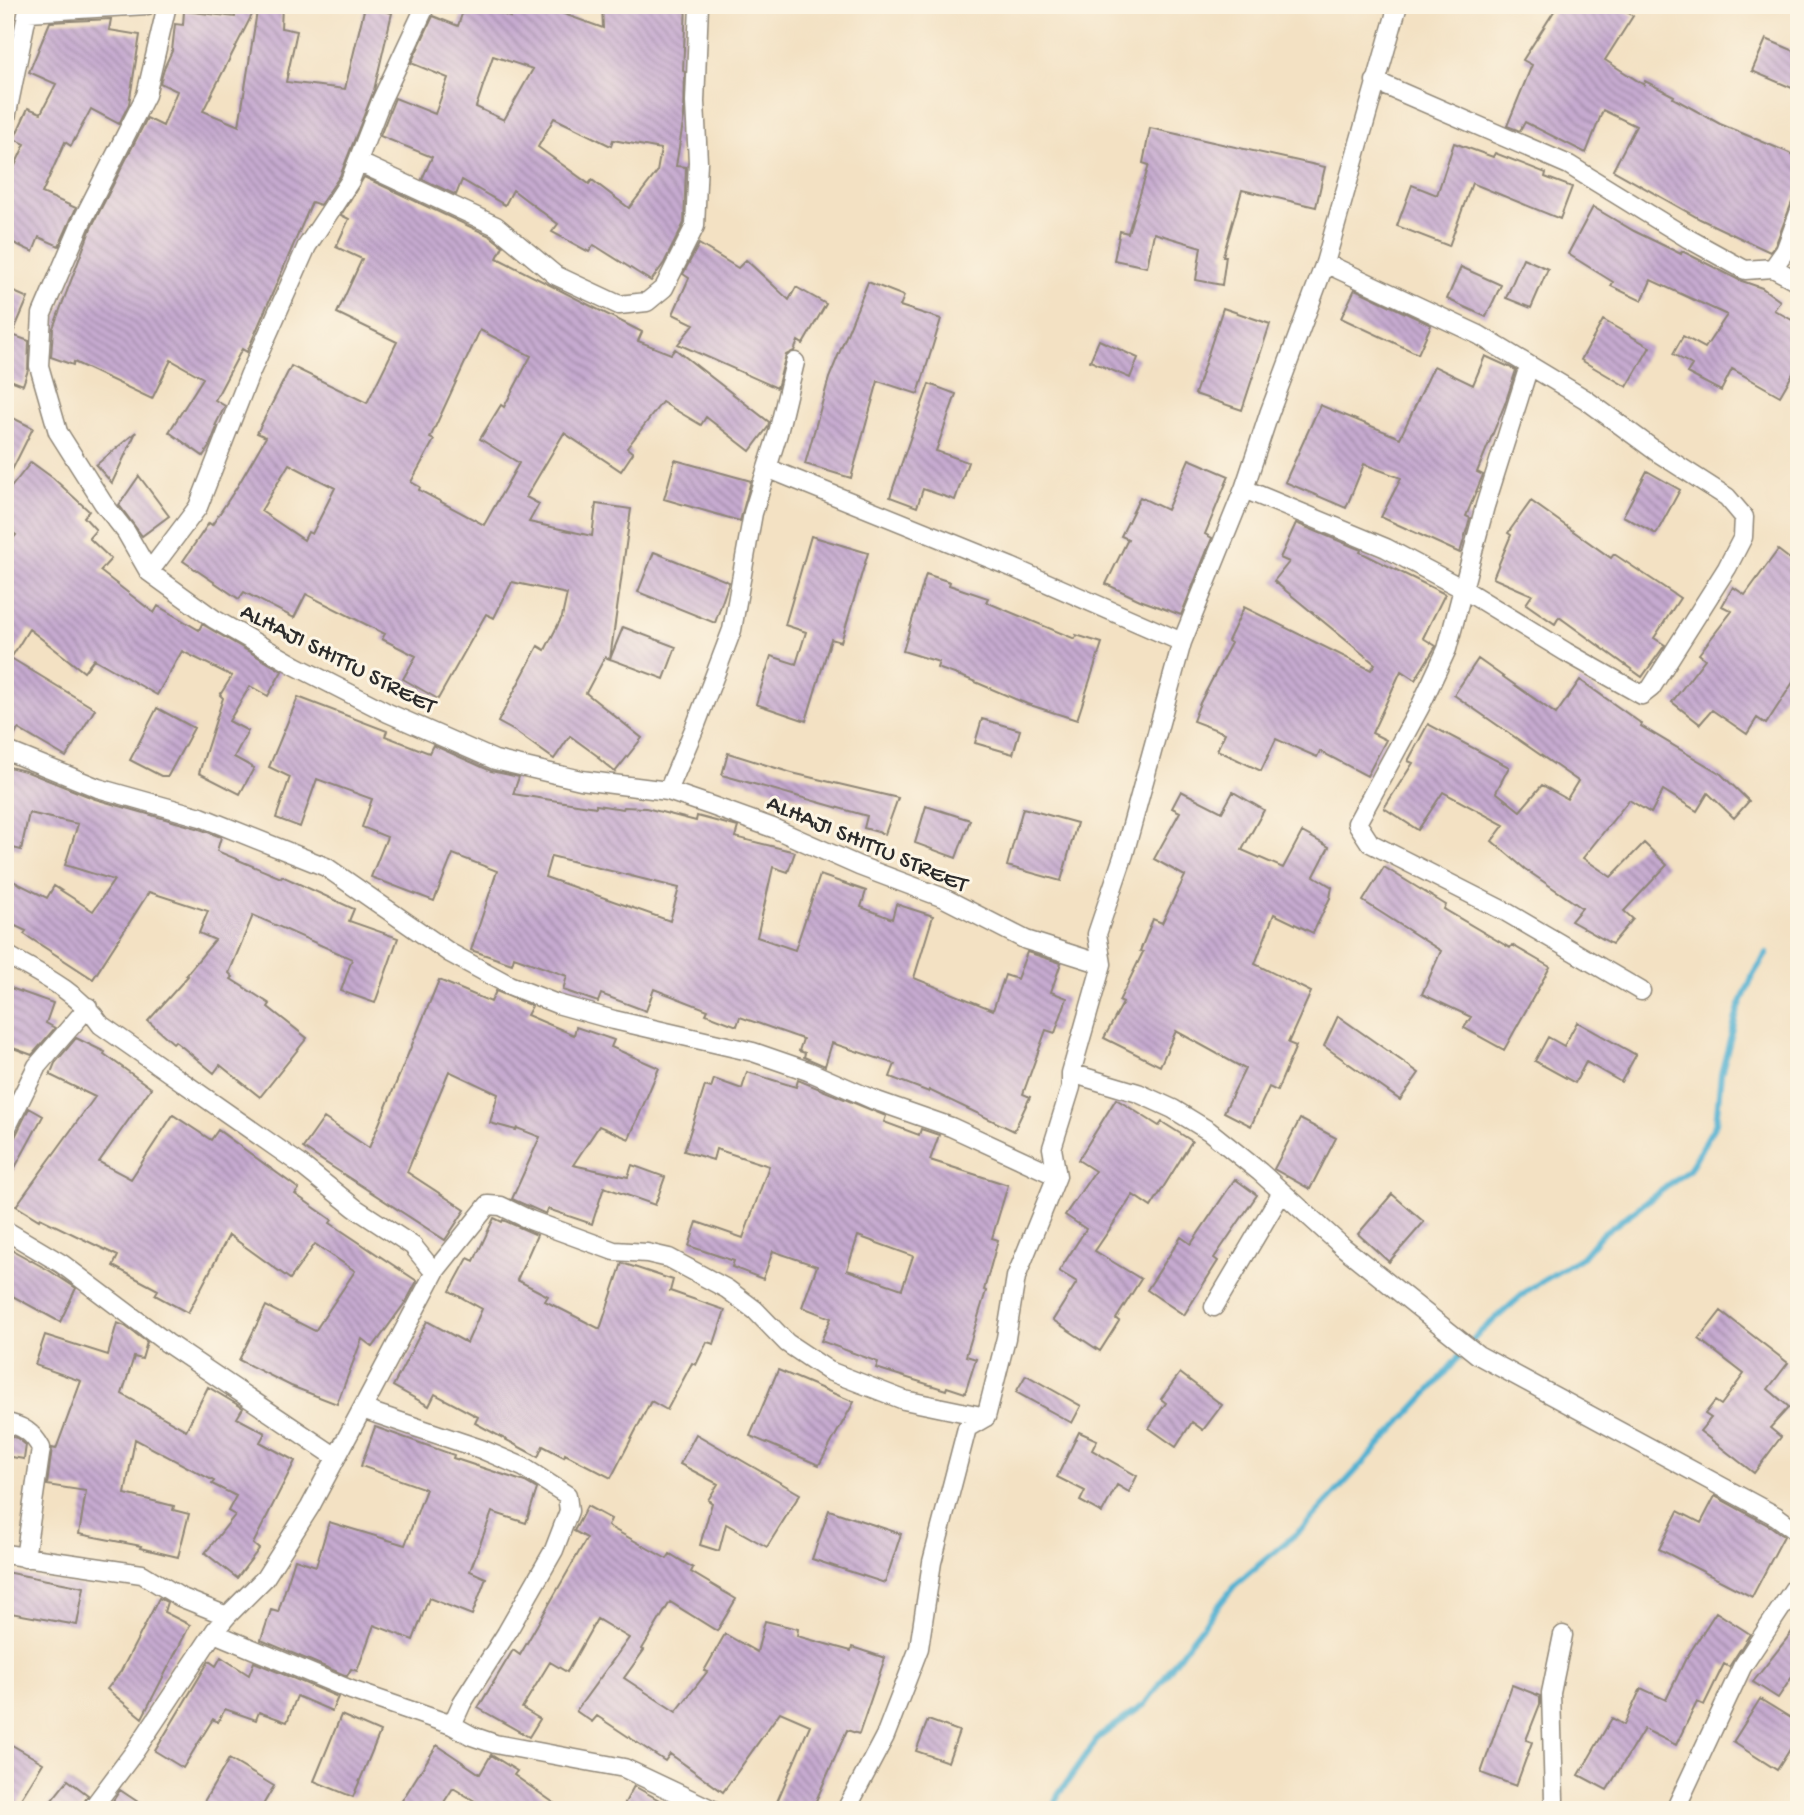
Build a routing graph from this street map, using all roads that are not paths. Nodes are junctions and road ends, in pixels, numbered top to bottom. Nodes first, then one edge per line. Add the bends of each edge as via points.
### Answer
1 (147, 5) edge
2 (167, 5) edge
3 (426, 5) edge
4 (699, 5) edge
5 (1398, 5) edge
6 (28, 8) edge
7 (1375, 80) junction
8 (5, 123) edge
9 (358, 162) junction
10 (1799, 213) edge
11 (1325, 263) junction
12 (1773, 268) junction
13 (1799, 282) edge
14 (796, 362) dead end
15 (1530, 366) junction
16 (767, 468) junction
17 (1244, 489) junction
18 (149, 572) junction
19 (1464, 589) junction
20 (1182, 642) junction
21 (5, 750) edge
22 (668, 791) junction
23 (5, 954) edge
24 (1102, 964) junction
25 (1641, 991) dead end
26 (88, 1007) junction
27 (1071, 1073) junction
28 (5, 1131) edge
29 (1057, 1176) junction
30 (1282, 1192) junction
31 (5, 1230) edge
32 (436, 1270) junction
33 (1214, 1307) dead end
34 (362, 1409) junction
35 (986, 1417) junction
36 (5, 1423) edge
37 (336, 1457) junction
38 (1799, 1533) edge
39 (5, 1554) edge
40 (25, 1558) junction
41 (1799, 1581) edge
42 (227, 1616) junction
43 (214, 1633) junction
44 (1563, 1635) dead end
45 (452, 1725) junction
46 (91, 1810) edge
47 (713, 1810) edge
48 (846, 1810) edge
49 (1551, 1810) edge
50 (1675, 1810) edge

1 - 6 street
2 - 18 street, ALHAJI SHITTU STREET via 146,95 81,223 42,314 39,366 58,432
3 - 9 street
4 - 9 street via 695,226 664,288 647,302 619,305 555,275 496,226
5 - 7 street
6 - 8 street
7 - 11 street
7 - 12 street via 1569,165 1745,270
9 - 18 street via 307,246 198,507
10 - 12 street via 1786,251
11 - 15 street via 1479,335
11 - 17 street
12 - 13 street
14 - 16 street
15 - 19 street
15 - 19 street via 1727,498 1744,517 1743,537 1689,631 1642,695
16 - 20 street
16 - 22 street via 753,513 732,630
17 - 19 street via 1386,548
17 - 20 street
18 - 22 street, ALHAJI SHITTU STREET via 214,619 296,666 495,760 581,780
19 - 25 street via 1447,649 1357,823 1370,843 1506,912
20 - 24 street via 1124,854 1097,934
21 - 29 street via 98,788 201,817 326,867 450,954 509,985 557,1004 753,1052 808,1071 951,1127
22 - 24 street, ALHAJI SHITTU STREET via 944,898 1026,940
23 - 26 street
24 - 27 street
26 - 28 street via 37,1066
26 - 32 street via 101,1025 413,1246
27 - 29 street via 1052,1148
27 - 30 street via 1173,1109 1209,1131
29 - 35 street via 1016,1277
30 - 33 street
30 - 38 street via 1478,1356 1776,1516
31 - 37 street via 62,1264 167,1343
32 - 34 street
32 - 35 street via 488,1205 501,1206 614,1251 669,1258 727,1289 787,1343 829,1371 904,1401
34 - 37 street
34 - 45 street via 502,1458 567,1495 569,1511 554,1550
35 - 48 street via 968,1428 932,1562 919,1648 885,1736
36 - 40 street via 34,1434 41,1448
37 - 42 street via 265,1578
39 - 40 street
40 - 42 street via 142,1574 180,1597
41 - 50 street via 1742,1667
42 - 43 street
43 - 45 street via 351,1690
43 - 46 street
44 - 49 street via 1551,1693
45 - 47 street via 495,1744 624,1768

